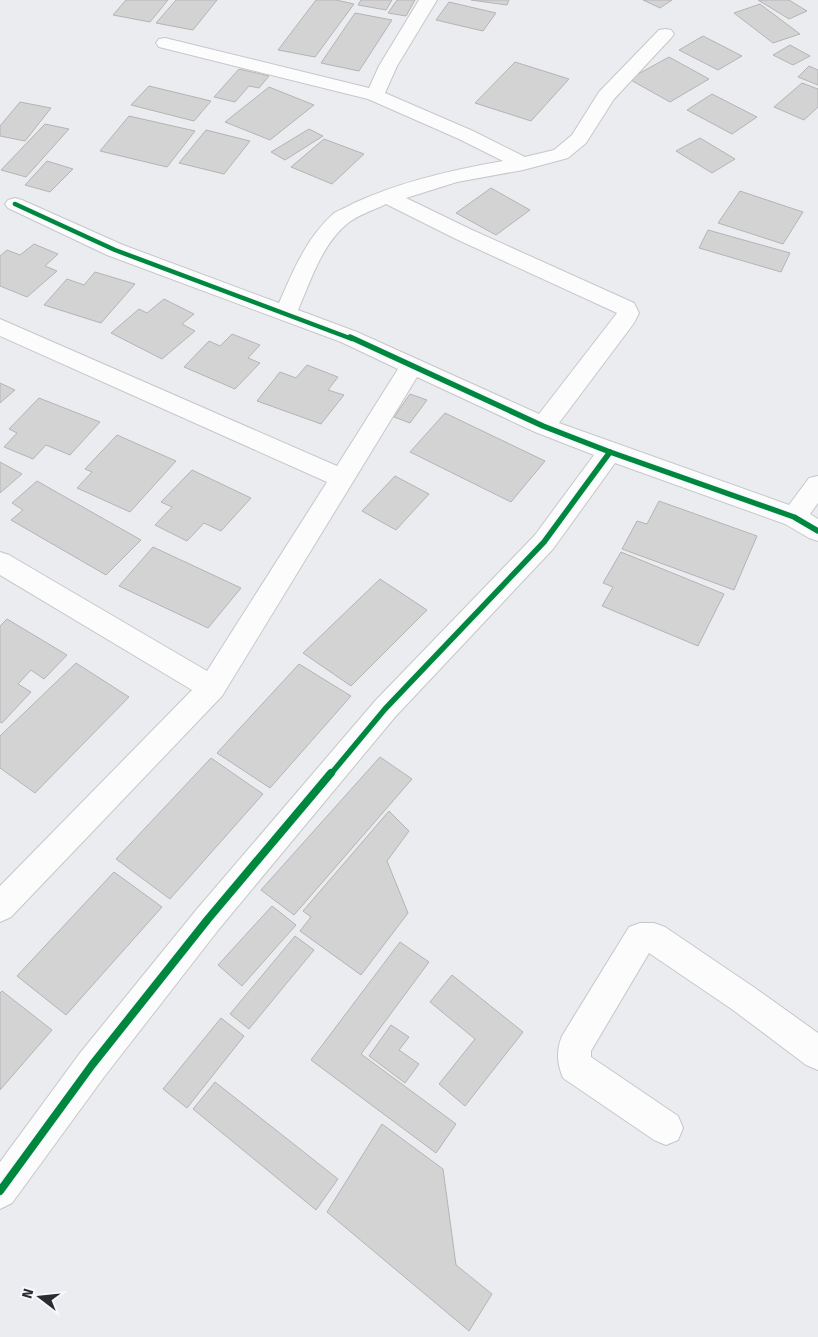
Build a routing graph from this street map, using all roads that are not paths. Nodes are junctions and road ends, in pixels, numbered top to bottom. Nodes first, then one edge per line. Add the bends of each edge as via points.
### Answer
1 (428, 0) edge
2 (665, 34) dead end
3 (165, 43) dead end
4 (375, 95) junction
5 (523, 164) junction
6 (388, 197) junction
7 (15, 204) dead end
8 (286, 313) junction
9 (0, 327) edge
10 (412, 366) junction
11 (543, 426) junction
12 (610, 452) junction
13 (342, 478) junction
14 (818, 485) edge
15 (794, 518) junction
16 (818, 531) edge
17 (2, 566) edge
18 (212, 688) junction
19 (0, 907) edge
20 (818, 1053) edge
21 (666, 1128) dead end
22 (0, 1191) edge

1 - 4 street via 388,66
2 - 5 street via 606,96 579,138 561,154
3 - 4 street
4 - 5 street
5 - 6 street via 454,176
6 - 8 street via 341,218 322,239 306,264
6 - 11 street via 626,308 626,318
7 - 8 street via 115,250
8 - 10 street
9 - 13 street
10 - 11 street
10 - 13 street
11 - 12 street
12 - 15 street
12 - 22 street via 544,542 385,709 208,918 92,1065
13 - 18 street
14 - 15 street
15 - 16 street
17 - 18 street
18 - 19 street
20 - 21 street via 654,938 640,938 574,1048 575,1066

